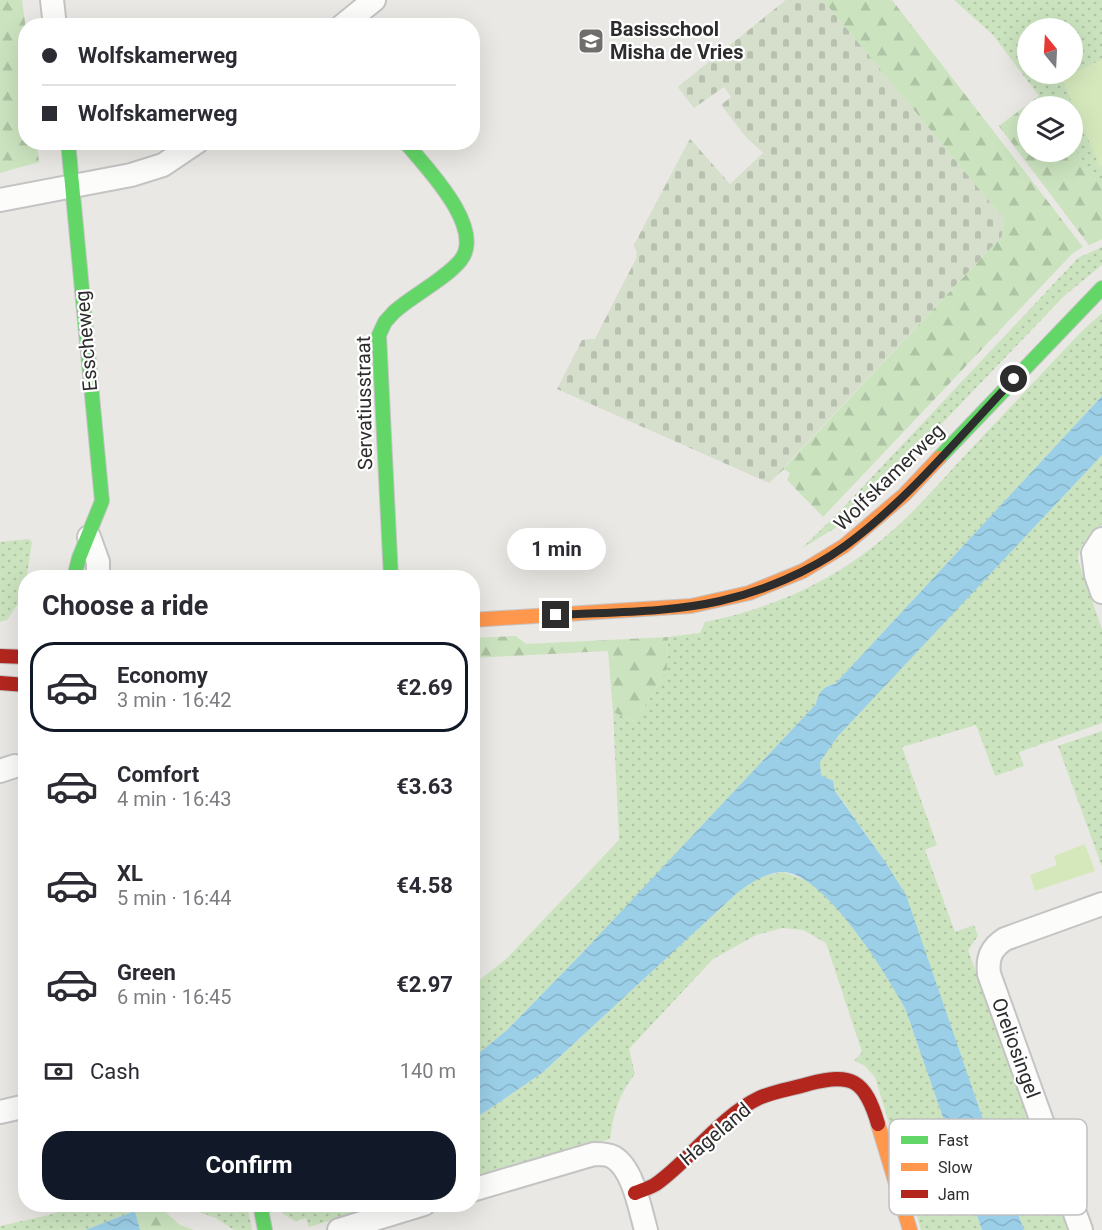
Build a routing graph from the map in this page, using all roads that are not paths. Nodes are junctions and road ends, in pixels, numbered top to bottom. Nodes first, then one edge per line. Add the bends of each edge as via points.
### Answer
1 (52, 0) edge
2 (374, 0) edge
3 (54, 18) edge
4 (352, 18) edge
5 (69, 150) edge
6 (185, 150) edge
7 (411, 150) edge
8 (72, 187) junction
9 (0, 200) edge
10 (1102, 288) edge
11 (88, 537) junction
12 (1102, 539) edge
13 (75, 570) edge
14 (98, 570) edge
15 (391, 570) edge
16 (1102, 592) edge
17 (480, 619) edge
18 (0, 656) edge
19 (18, 657) edge
20 (0, 683) edge
21 (18, 684) edge
22 (1102, 904) edge
23 (18, 1108) edge
24 (0, 1112) edge
25 (1041, 1119) edge
26 (889, 1160) edge
27 (480, 1188) edge
28 (635, 1193) junction
29 (262, 1212) edge
30 (398, 1212) edge
31 (905, 1215) edge
32 (1076, 1215) edge
33 (265, 1230) edge
34 (339, 1230) edge
35 (646, 1230) edge
36 (910, 1230) edge
37 (1081, 1230) edge

1 - 3 street
2 - 4 street
5 - 8 street, Esscheweg
6 - 8 street via 163,165
7 - 15 street, Servatiusstraat via 460,211 468,245 462,259 383,322 379,335
8 - 9 street
8 - 11 street, Esscheweg via 102,501
10 - 17 street, Wolfskamerweg via 904,495 844,546 803,571 749,593 691,606
11 - 13 street, Esscheweg
11 - 14 street
12 - 16 street via 1093,552
18 - 19 street
20 - 21 street
22 - 25 street, Oreliosingel via 1005,939 995,945 987,961
23 - 24 street
26 - 28 street, Hageland via 864,1090 850,1079 827,1079 759,1098 735,1114 655,1185
27 - 28 street via 594,1154 611,1156 622,1164
28 - 35 street
29 - 33 street
30 - 34 street
31 - 36 street, Hageland
32 - 37 street, Oreliosingel

